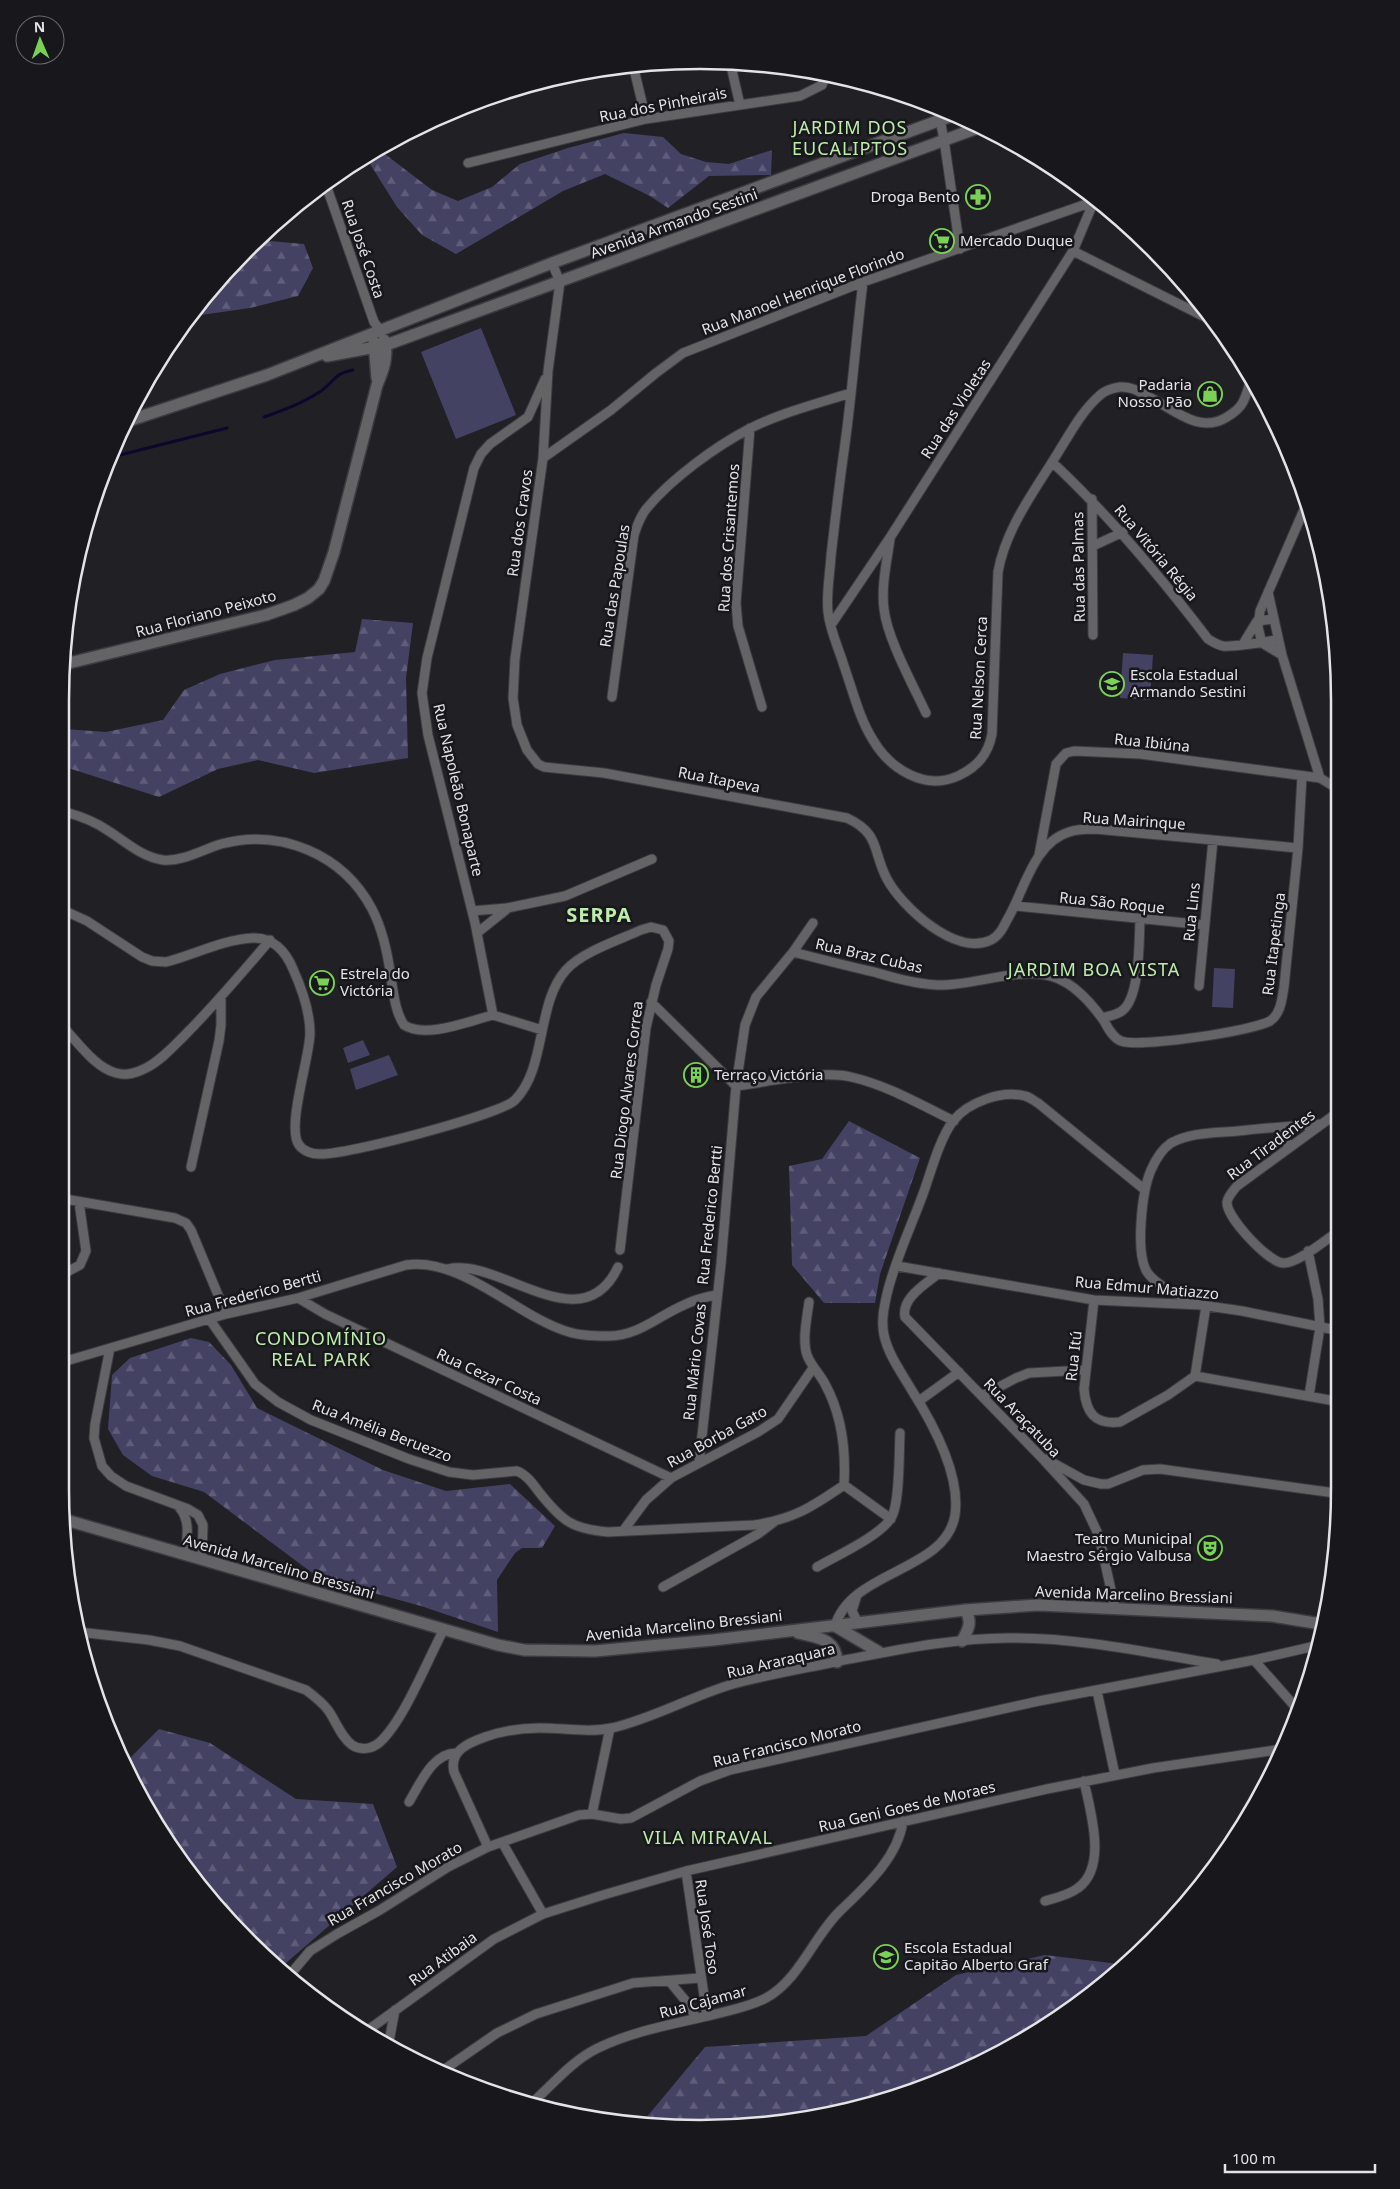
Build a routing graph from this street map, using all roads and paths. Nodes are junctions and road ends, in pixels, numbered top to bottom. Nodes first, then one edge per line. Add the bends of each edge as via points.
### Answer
1 (732, 70) edge
2 (635, 72) edge
3 (824, 81) edge
4 (740, 105) junction
5 (938, 115) edge
6 (939, 115) edge
7 (646, 119) junction
8 (971, 130) edge
9 (944, 140) junction
10 (468, 163) dead end
11 (328, 190) edge
12 (1089, 203) edge
13 (1093, 207) edge
14 (960, 249) junction
15 (1073, 251) junction
16 (552, 263) junction
17 (560, 282) junction
18 (863, 282) junction
19 (1200, 314) edge
20 (376, 328) junction
21 (380, 346) junction
22 (303, 361) junction
23 (548, 372) junction
24 (1248, 387) edge
25 (850, 394) junction
26 (135, 419) edge
27 (750, 428) junction
28 (543, 458) junction
29 (1052, 462) junction
30 (1092, 499) junction
31 (1303, 513) edge
32 (1122, 532) junction
33 (891, 536) junction
34 (1093, 546) junction
35 (1268, 592) junction
36 (1273, 619) junction
37 (1259, 620) junction
38 (831, 625) junction
39 (1093, 635) dead end
40 (1278, 639) junction
41 (1262, 643) junction
42 (1243, 644) junction
43 (1282, 655) junction
44 (70, 663) edge
45 (612, 697) dead end
46 (762, 707) dead end
47 (926, 713) dead end
48 (555, 769) joint
49 (1302, 776) junction
50 (1320, 778) junction
51 (1331, 785) edge
52 (69, 813) edge
53 (871, 837) joint
54 (1213, 840) junction
55 (1298, 848) junction
56 (1040, 855) junction
57 (652, 859) dead end
58 (1016, 906) junction
59 (507, 908) junction
60 (472, 911) junction
61 (69, 912) edge
62 (1140, 920) junction
63 (813, 923) dead end
64 (1205, 925) junction
65 (478, 933) junction
66 (270, 940) junction
67 (793, 952) junction
68 (1199, 986) dead end
69 (221, 997) junction
70 (651, 1002) junction
71 (494, 1015) junction
72 (1102, 1018) junction
73 (542, 1030) junction
74 (69, 1032) edge
75 (736, 1086) junction
76 (1331, 1117) edge
77 (954, 1121) junction
78 (1322, 1124) junction
79 (1282, 1127) junction
80 (1289, 1148) junction
81 (191, 1167) dead end
82 (1145, 1190) junction
83 (69, 1200) edge
84 (79, 1202) junction
85 (1331, 1236) edge
86 (620, 1250) dead end
87 (1308, 1251) junction
88 (896, 1266) junction
89 (618, 1267) dead end
90 (448, 1269) junction
91 (69, 1271) edge
92 (939, 1273) junction
93 (716, 1294) junction
94 (298, 1298) junction
95 (1094, 1300) junction
96 (808, 1302) dead end
97 (1204, 1306) junction
98 (226, 1314) junction
99 (210, 1320) junction
100 (1320, 1327) junction
101 (1331, 1329) edge
102 (110, 1348) junction
103 (69, 1360) edge
104 (813, 1368) junction
105 (1084, 1370) junction
106 (959, 1372) junction
107 (1195, 1376) junction
108 (982, 1396) junction
109 (1309, 1396) junction
110 (1331, 1400) edge
111 (919, 1401) junction
112 (900, 1434) dead end
113 (1041, 1457) junction
114 (698, 1462) junction
115 (671, 1478) junction
116 (844, 1485) junction
117 (1331, 1492) edge
118 (179, 1506) junction
119 (891, 1519) junction
120 (70, 1521) edge
121 (774, 1522) junction
122 (623, 1530) junction
123 (185, 1555) junction
124 (202, 1560) junction
125 (817, 1567) dead end
126 (663, 1587) dead end
127 (859, 1593) junction
128 (1115, 1608) junction
129 (965, 1610) junction
130 (858, 1623) junction
131 (1316, 1623) edge
132 (835, 1626) junction
133 (444, 1629) junction
134 (789, 1630) junction
135 (86, 1633) edge
136 (962, 1642) junction
137 (1311, 1646) edge
138 (879, 1652) junction
139 (1254, 1660) junction
140 (837, 1662) junction
141 (1222, 1665) junction
142 (1097, 1691) junction
143 (1293, 1705) edge
144 (610, 1728) junction
145 (1274, 1750) edge
146 (457, 1753) junction
147 (1115, 1774) junction
148 (1084, 1781) junction
149 (409, 1802) dead end
150 (592, 1814) junction
151 (903, 1821) junction
152 (502, 1842) junction
153 (488, 1847) junction
154 (686, 1871) junction
155 (1045, 1901) dead end
156 (543, 1914) junction
157 (293, 1971) edge
158 (700, 1978) junction
159 (670, 1982) junction
160 (395, 2010) junction
161 (707, 2016) junction
162 (696, 2018) junction
163 (370, 2027) edge
164 (390, 2039) edge
165 (448, 2067) edge
166 (536, 2099) edge

1 - 4 street
2 - 7 street
3 - 4 street, Rua dos Pinheirais via 800,96
4 - 7 street, Rua dos Pinheirais
5 - 16 street, Avenida Armando Sestini
6 - 9 street
7 - 10 street, Rua dos Pinheirais
8 - 9 street, Avenida Armando Sestini
9 - 14 street
9 - 17 street, Avenida Armando Sestini
11 - 20 street, Rua José Costa
12 - 14 street, Rua Manoel Henrique Florindo
13 - 15 street, Rua das Violetas
14 - 18 street, Rua Manoel Henrique Florindo
15 - 19 street
15 - 33 street, Rua das Violetas
16 - 17 street
16 - 20 street, Avenida Armando Sestini
17 - 21 street, Avenida Armando Sestini
17 - 23 street, Rua dos Cravos
18 - 25 street, Rua Nelson Cerca
18 - 28 street, Rua Manoel Henrique Florindo via 683,353
20 - 21 street, Rua Floriano Peixoto
20 - 22 street, Avenida Armando Sestini
21 - 22 street, Avenida Armando Sestini
21 - 44 street, Rua Floriano Peixoto via 377,385 334,552 319,589 294,605 266,615
22 - 26 street
23 - 28 street, Rua dos Cravos
23 - 60 street, Rua Napoleão Bonaparte via 528,417 490,444 474,468 423,679 428,735
24 - 29 street, Rua Nelson Cerca via 1242,404 1230,416 1208,425 1196,422 1133,388 1109,389 1100,394 1084,413
25 - 27 street, Rua das Papoulas
25 - 38 street, Rua Nelson Cerca via 828,593
27 - 45 street, Rua das Papoulas via 718,447 672,483 646,508 639,520 634,535
27 - 46 street, Rua dos Crisantemos via 736,604 738,626
28 - 48 street, Rua dos Cravos via 515,659 513,698 517,725 526,750 538,764
29 - 30 street, Rua Vitória Régia
29 - 38 street, Rua Nelson Cerca via 1001,554 992,734 989,748 971,770 954,778 922,781 881,752 862,719
30 - 32 street, Rua Vitória Régia
30 - 34 street, Rua das Palmas
31 - 35 street
32 - 34 street
32 - 42 street, Rua Vitória Régia via 1208,639 1223,646
33 - 38 street, Rua das Violetas
33 - 47 street via 884,580 884,608 888,626
34 - 39 street, Rua das Palmas
35 - 36 street
35 - 37 street
36 - 37 street
36 - 40 street
37 - 41 street
37 - 42 street
40 - 41 street, Rua Vitória Régia
40 - 43 street
41 - 42 street, Rua Vitória Régia
41 - 43 street
43 - 50 street
48 - 53 street, Rua Itapeva via 624,776 847,818 860,824
49 - 50 street, Rua Ibiúna
49 - 55 street, Rua Itapetinga
49 - 56 street, Rua Ibiúna via 1140,754 1090,751 1066,754 1056,764
50 - 51 street, Rua Ibiúna
52 - 71 street via 105,829 153,858 174,859 247,838 288,841 317,854 339,869 372,908 380,926 397,1011 404,1025 419,1031 432,1030
53 - 58 street, Rua Mairinque via 886,877 896,893 917,915 956,941 992,940
54 - 55 street, Rua Mairinque
54 - 56 street, Rua Mairinque via 1077,830 1054,840
54 - 64 street, Rua Lins
55 - 72 street, Rua Itapetinga via 1284,987 1275,1016 1240,1030 1138,1044 1120,1041
56 - 58 street, Rua Mairinque
57 - 59 street via 565,896
58 - 62 street, Rua São Roque
59 - 60 street
59 - 65 street
60 - 65 street, Rua Napoleão Bonaparte
61 - 66 street via 152,961 166,962 242,939
62 - 64 street, Rua São Roque
62 - 72 street via 1131,998 1123,1010
63 - 67 street, Rua Frederico Bertti
64 - 68 street, Rua Lins
65 - 71 street, Rua Napoleão Bonaparte
66 - 69 street
66 - 73 street via 290,961 309,1014 310,1035 294,1129 300,1146 309,1152 333,1154 371,1147 506,1106 522,1092 532,1072
67 - 72 street, Rua Braz Cubas via 909,981 938,985 1010,975 1049,975 1077,990
67 - 75 street, Rua Frederico Bertti via 756,997 750,1010
69 - 74 street via 168,1052 148,1068 134,1074 114,1073 102,1067
69 - 81 street via 219,1041
70 - 73 street, Rua Diogo Alvares Correa via 669,942 658,927 642,930 567,968 552,995
70 - 75 street
70 - 86 street, Rua Diogo Alvares Correa
71 - 73 street
75 - 77 street via 831,1075 850,1076
75 - 93 street, Rua Frederico Bertti
76 - 78 street, Rua Tiradentes
77 - 82 street via 984,1100 1002,1095 1026,1096
77 - 88 street via 940,1148
78 - 79 street
78 - 80 street, Rua Tiradentes
79 - 80 street
79 - 82 street via 1183,1138 1170,1144 1159,1155
80 - 87 street, Rua Tiradentes via 1237,1186 1227,1203 1230,1215 1240,1228 1280,1263 1292,1261
82 - 97 street via 1141,1252 1148,1272 1156,1281
83 - 84 street
84 - 91 street via 86,1251 80,1265
84 - 98 street via 175,1218 186,1223 200,1248
85 - 87 street
87 - 100 street
88 - 92 street, Rua Edmur Matiazzo
88 - 111 street via 884,1310 884,1336
89 - 90 street, Rua Frederico Bertti via 613,1278 601,1290 572,1299 540,1293 469,1268
90 - 93 street, Rua Frederico Bertti via 569,1332 589,1335 627,1334 683,1305
90 - 94 street, Rua Frederico Bertti via 430,1264 406,1265
92 - 95 street, Rua Edmur Matiazzo
92 - 106 street, Rua Araçatuba via 910,1298 904,1311 909,1323
93 - 114 street, Rua Mário Covas
94 - 98 street, Rua Frederico Bertti
94 - 115 street, Rua Cezar Costa via 325,1314
95 - 97 street, Rua Edmur Matiazzo
95 - 105 street, Rua Itú
96 - 104 street via 806,1346
97 - 100 street, Rua Edmur Matiazzo
97 - 107 street
98 - 99 street, Rua Frederico Bertti
99 - 102 street, Rua Frederico Bertti
99 - 122 street, Rua Amélia Beruezzo via 256,1384 278,1402 311,1420 449,1472 472,1475 517,1471 529,1479 567,1522 592,1530
100 - 101 street, Rua Edmur Matiazzo
100 - 109 street
102 - 103 street, Rua Frederico Bertti
102 - 118 street via 94,1438 102,1466 126,1486
104 - 114 street, Rua Borba Gato via 778,1419
104 - 116 street via 825,1383 844,1440
105 - 107 street, Rua Itú via 1084,1394 1090,1412 1097,1420 1111,1423 1120,1422 1168,1396
105 - 108 street via 1029,1374
106 - 108 street, Rua Araçatuba
106 - 111 street
107 - 109 street
108 - 113 street, Rua Araçatuba
109 - 110 street
111 - 127 street via 943,1449 953,1480 955,1516 942,1541 926,1554
112 - 119 street via 896,1503
113 - 117 street via 1084,1480 1101,1484 1143,1470 1160,1469
113 - 128 street, Rua Araçatuba via 1084,1504 1093,1519
114 - 115 street, Rua Borba Gato
115 - 122 street, Rua Borba Gato via 646,1500
116 - 119 street
116 - 121 street via 798,1514
118 - 123 street via 188,1525
118 - 124 street via 194,1512 201,1520 204,1534
119 - 125 street via 873,1535
120 - 123 street, Avenida Marcelino Bressiani
121 - 122 street, Rua Amélia Beruezzo
121 - 126 street
123 - 124 street, Avenida Marcelino Bressiani
124 - 133 street, Avenida Marcelino Bressiani
127 - 130 street via 852,1610
127 - 132 street via 841,1610
128 - 129 street, Avenida Marcelino Bressiani via 1038,1605
128 - 131 street, Avenida Marcelino Bressiani via 1272,1616
129 - 130 street, Avenida Marcelino Bressiani
129 - 136 street via 970,1617 970,1625
130 - 132 street, Avenida Marcelino Bressiani
132 - 134 street, Avenida Marcelino Bressiani
132 - 138 street
133 - 134 street, Avenida Marcelino Bressiani via 498,1645 552,1652 649,1647
133 - 135 street via 390,1730 379,1742 366,1749 353,1746 317,1697 306,1690 180,1646
134 - 140 street via 830,1643
136 - 138 street, Rua Araraquara
136 - 141 street, Rua Araraquara via 1014,1638 1061,1641
137 - 139 street
138 - 140 street, Rua Araraquara
139 - 141 street
139 - 143 street
140 - 144 street, Rua Araraquara via 733,1684 635,1722
141 - 142 street, Rua Francisco Morato
142 - 147 street
142 - 150 street, Rua Francisco Morato via 730,1770 700,1781 631,1818
144 - 146 street, Rua Araraquara via 510,1730 466,1745
144 - 150 street
145 - 147 street, Rua Geni Goes de Moraes
146 - 149 street, Rua Araraquara via 446,1753 438,1759
146 - 153 street via 453,1760 454,1772
147 - 148 street, Rua Geni Goes de Moraes
148 - 151 street, Rua Geni Goes de Moraes
148 - 155 street via 1095,1836 1090,1870 1079,1888
150 - 152 street, Rua Francisco Morato
151 - 154 street, Rua Geni Goes de Moraes
151 - 161 street, Rua Cajamar via 897,1843 886,1861 830,1923 780,1989 749,2006
152 - 153 street, Rua Francisco Morato
152 - 156 street
153 - 157 street, Rua Francisco Morato via 448,1867 310,1951
154 - 156 street, Rua Geni Goes de Moraes
154 - 158 street, Rua José Toso
156 - 160 street, Rua Atibaia via 494,1939
158 - 159 street
158 - 161 street, Rua José Toso
159 - 162 street
159 - 165 street via 633,1983 536,2014 497,2034
160 - 163 street, Rua Atibaia
160 - 164 street
161 - 162 street, Rua Cajamar
162 - 166 street, Rua Cajamar via 595,2049

